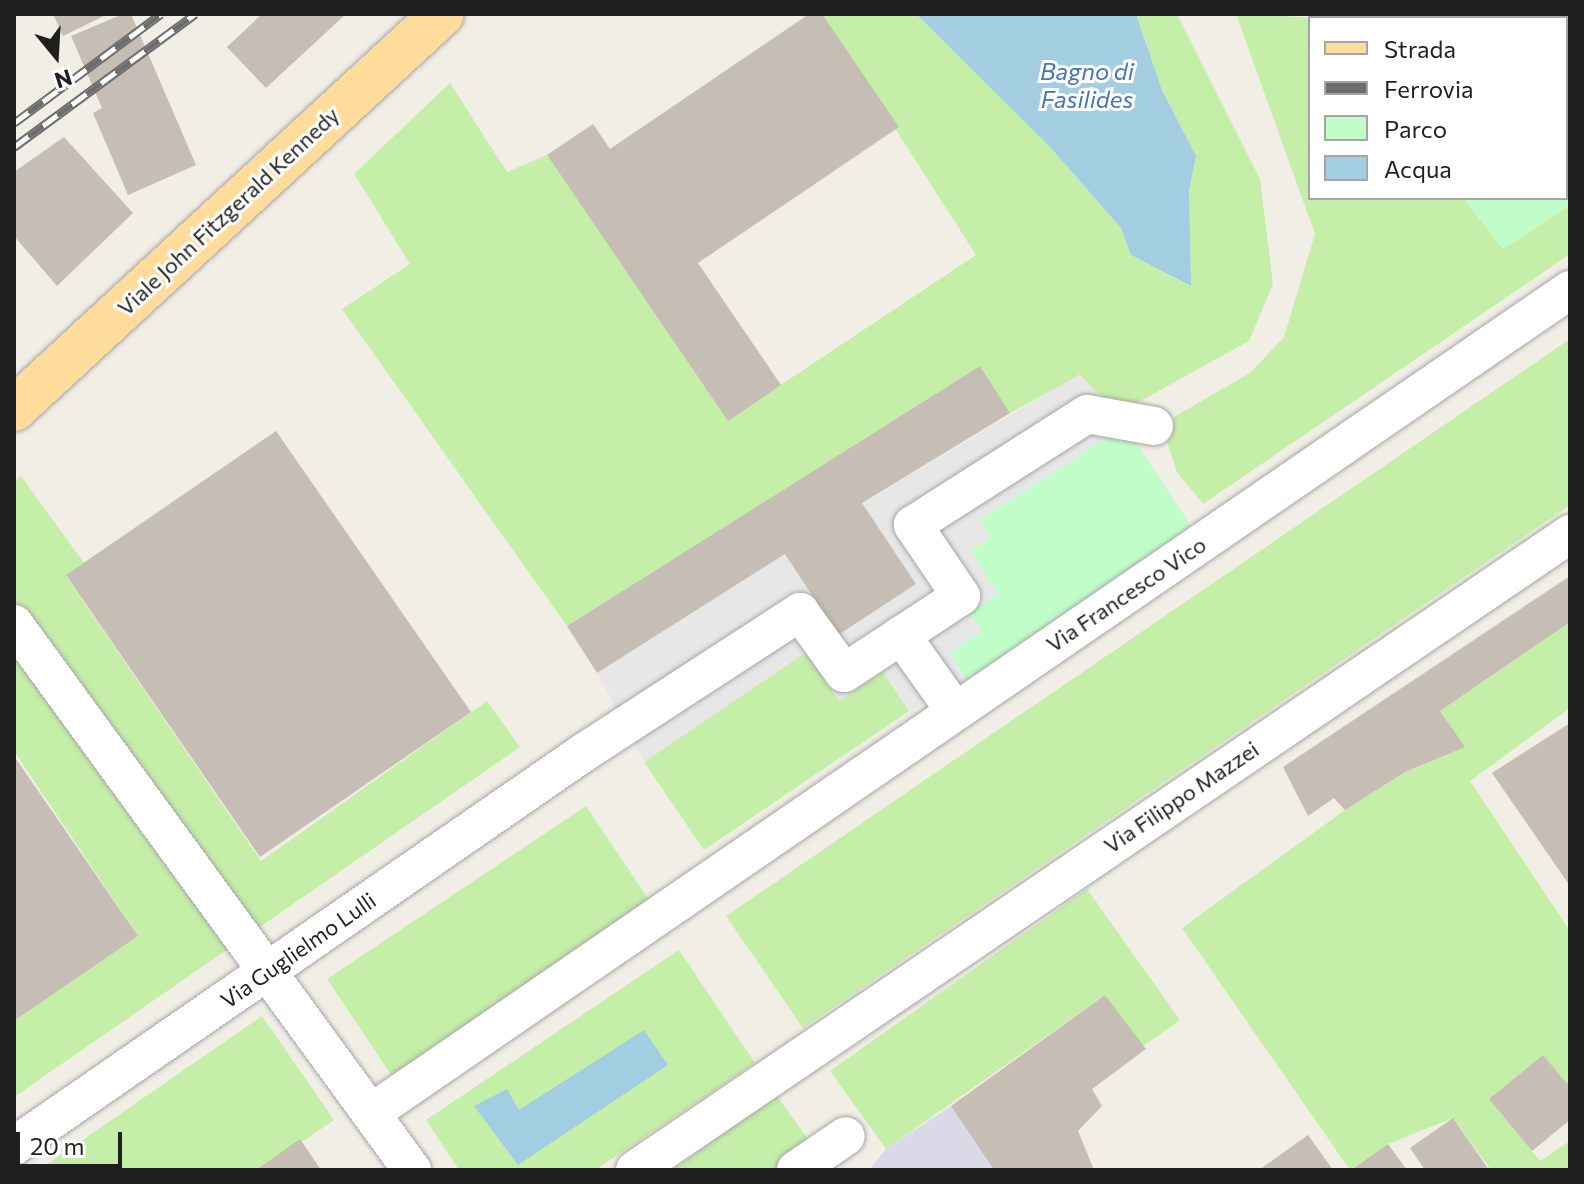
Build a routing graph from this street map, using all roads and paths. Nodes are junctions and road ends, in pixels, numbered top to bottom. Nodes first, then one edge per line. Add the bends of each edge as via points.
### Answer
1 (442, 14) edge
2 (1570, 290) edge
3 (14, 409) edge
4 (1154, 426) dead end
5 (1570, 534) edge
6 (14, 624) edge
7 (901, 635) junction
8 (955, 711) junction
9 (269, 970) junction
10 (371, 1113) junction
11 (846, 1136) dead end
12 (14, 1146) edge
13 (412, 1170) edge
14 (635, 1170) edge
15 (796, 1170) edge

1 - 3 main road, Viale John Fitzgerald Kennedy
2 - 8 street, Via Francesco Vico
4 - 7 street via 1087,414 913,525 961,596
5 - 14 street, Via Filippo Mazzei
6 - 9 street
7 - 8 street
7 - 9 street, Via Guglielmo Lulli via 844,673 800,612 583,753
8 - 10 street, Via Francesco Vico
9 - 10 street
9 - 12 street, Via Guglielmo Lulli
10 - 13 street
11 - 15 street

